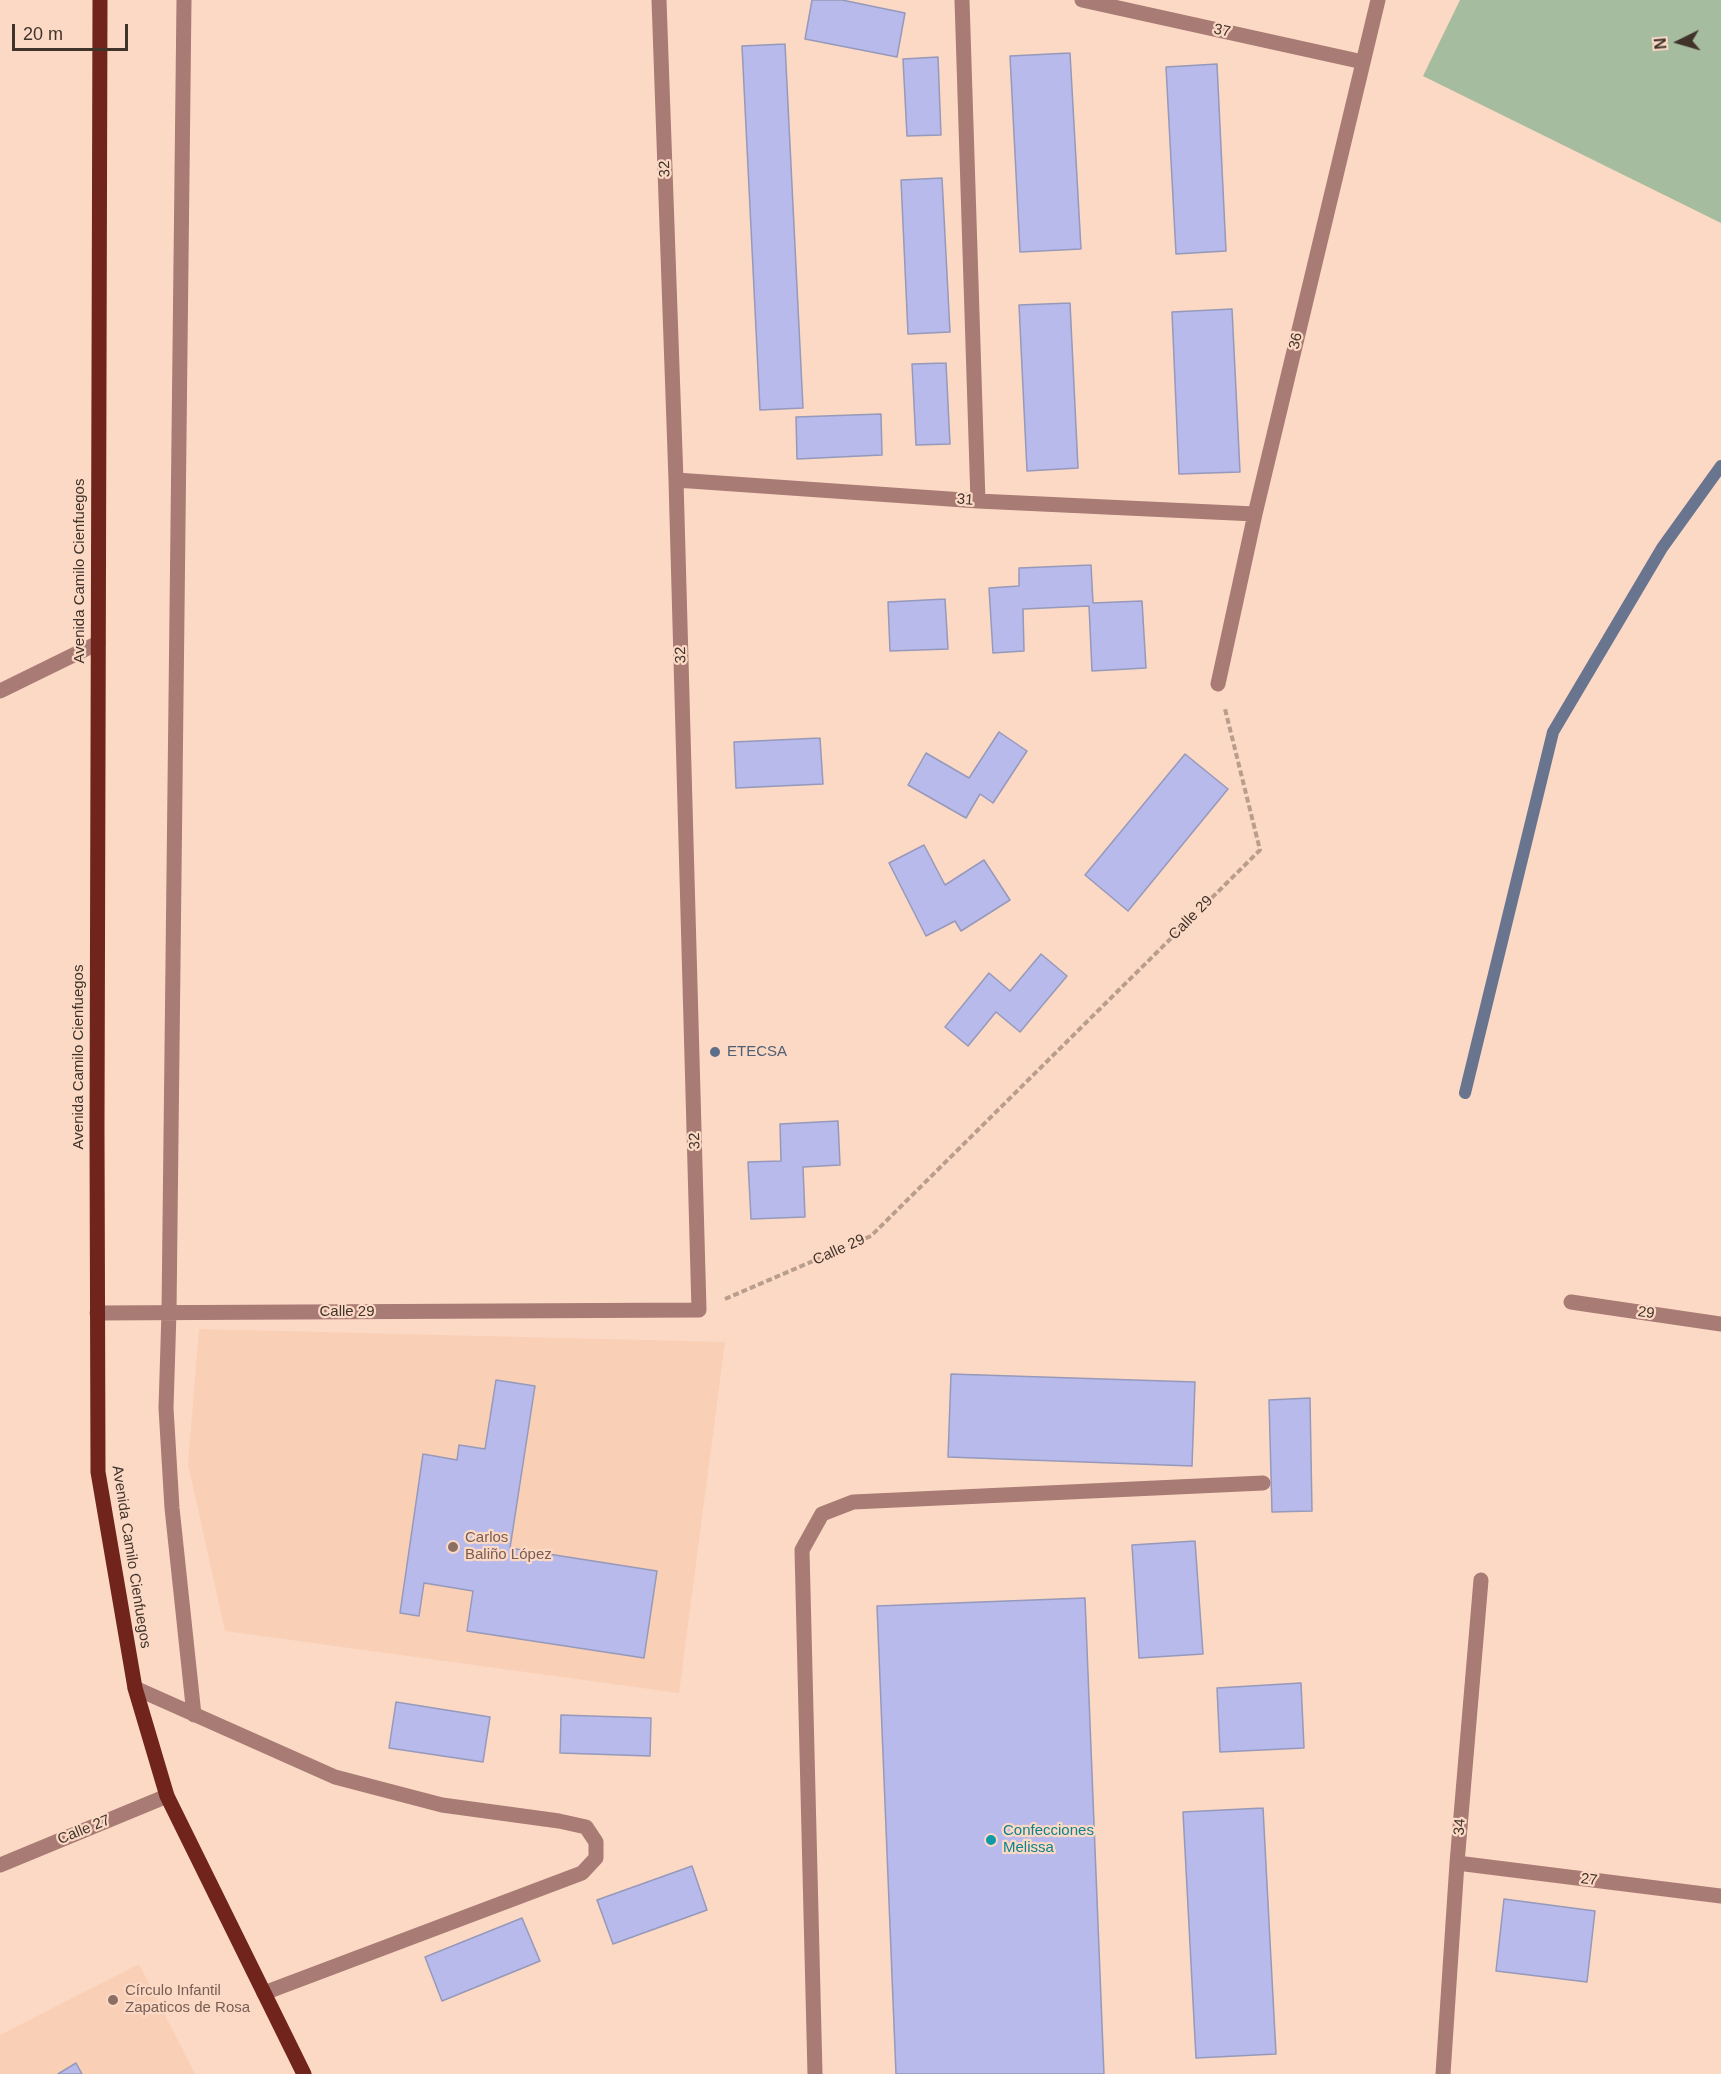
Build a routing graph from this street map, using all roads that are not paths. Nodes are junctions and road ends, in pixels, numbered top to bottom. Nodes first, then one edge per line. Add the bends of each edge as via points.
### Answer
1 (100, 0) edge
2 (184, 0) edge
3 (659, 0) edge
4 (962, 0) edge
5 (1082, 0) edge
6 (1378, 0) edge
7 (1363, 62) junction
8 (676, 480) junction
9 (978, 501) junction
10 (1255, 514) junction
11 (98, 643) junction
12 (1218, 684) road end
13 (0, 692) edge
14 (1572, 1302) dead end
15 (699, 1310) joint
16 (169, 1312) junction
17 (97, 1313) junction
18 (1721, 1324) edge
19 (1263, 1484) dead end
20 (1481, 1580) dead end
21 (135, 1689) junction
22 (194, 1715) junction
23 (167, 1796) junction
24 (1457, 1863) junction
25 (0, 1865) edge
26 (1721, 1896) edge
27 (264, 1993) junction
28 (304, 2074) edge
29 (815, 2074) edge
30 (1443, 2074) edge

1 - 11 main road, Avenida Camilo Cienfuegos
2 - 16 street
3 - 8 street, 32
4 - 9 street
5 - 7 street, 37
6 - 7 street, 36
7 - 10 street, 36
8 - 9 street, 31
8 - 15 street, 32
9 - 10 street, 31
10 - 12 street, 36
11 - 13 street
11 - 17 main road, Avenida Camilo Cienfuegos
14 - 18 street, 29
15 - 16 street, Calle 29
16 - 17 street, Calle 29
16 - 22 street via 166,1408 172,1508
17 - 21 main road, Avenida Camilo Cienfuegos via 98,1472
19 - 29 street via 853,1502 822,1514 802,1550
20 - 24 street, 34
21 - 22 street
21 - 23 main road, Avenida Camilo Cienfuegos
22 - 27 street via 335,1777 442,1805 586,1827 596,1842 596,1858 582,1873
23 - 25 street, Calle 27
23 - 27 main road, Avenida Camilo Cienfuegos
24 - 26 street, 27
24 - 30 street, 34
27 - 28 main road, Avenida Camilo Cienfuegos

